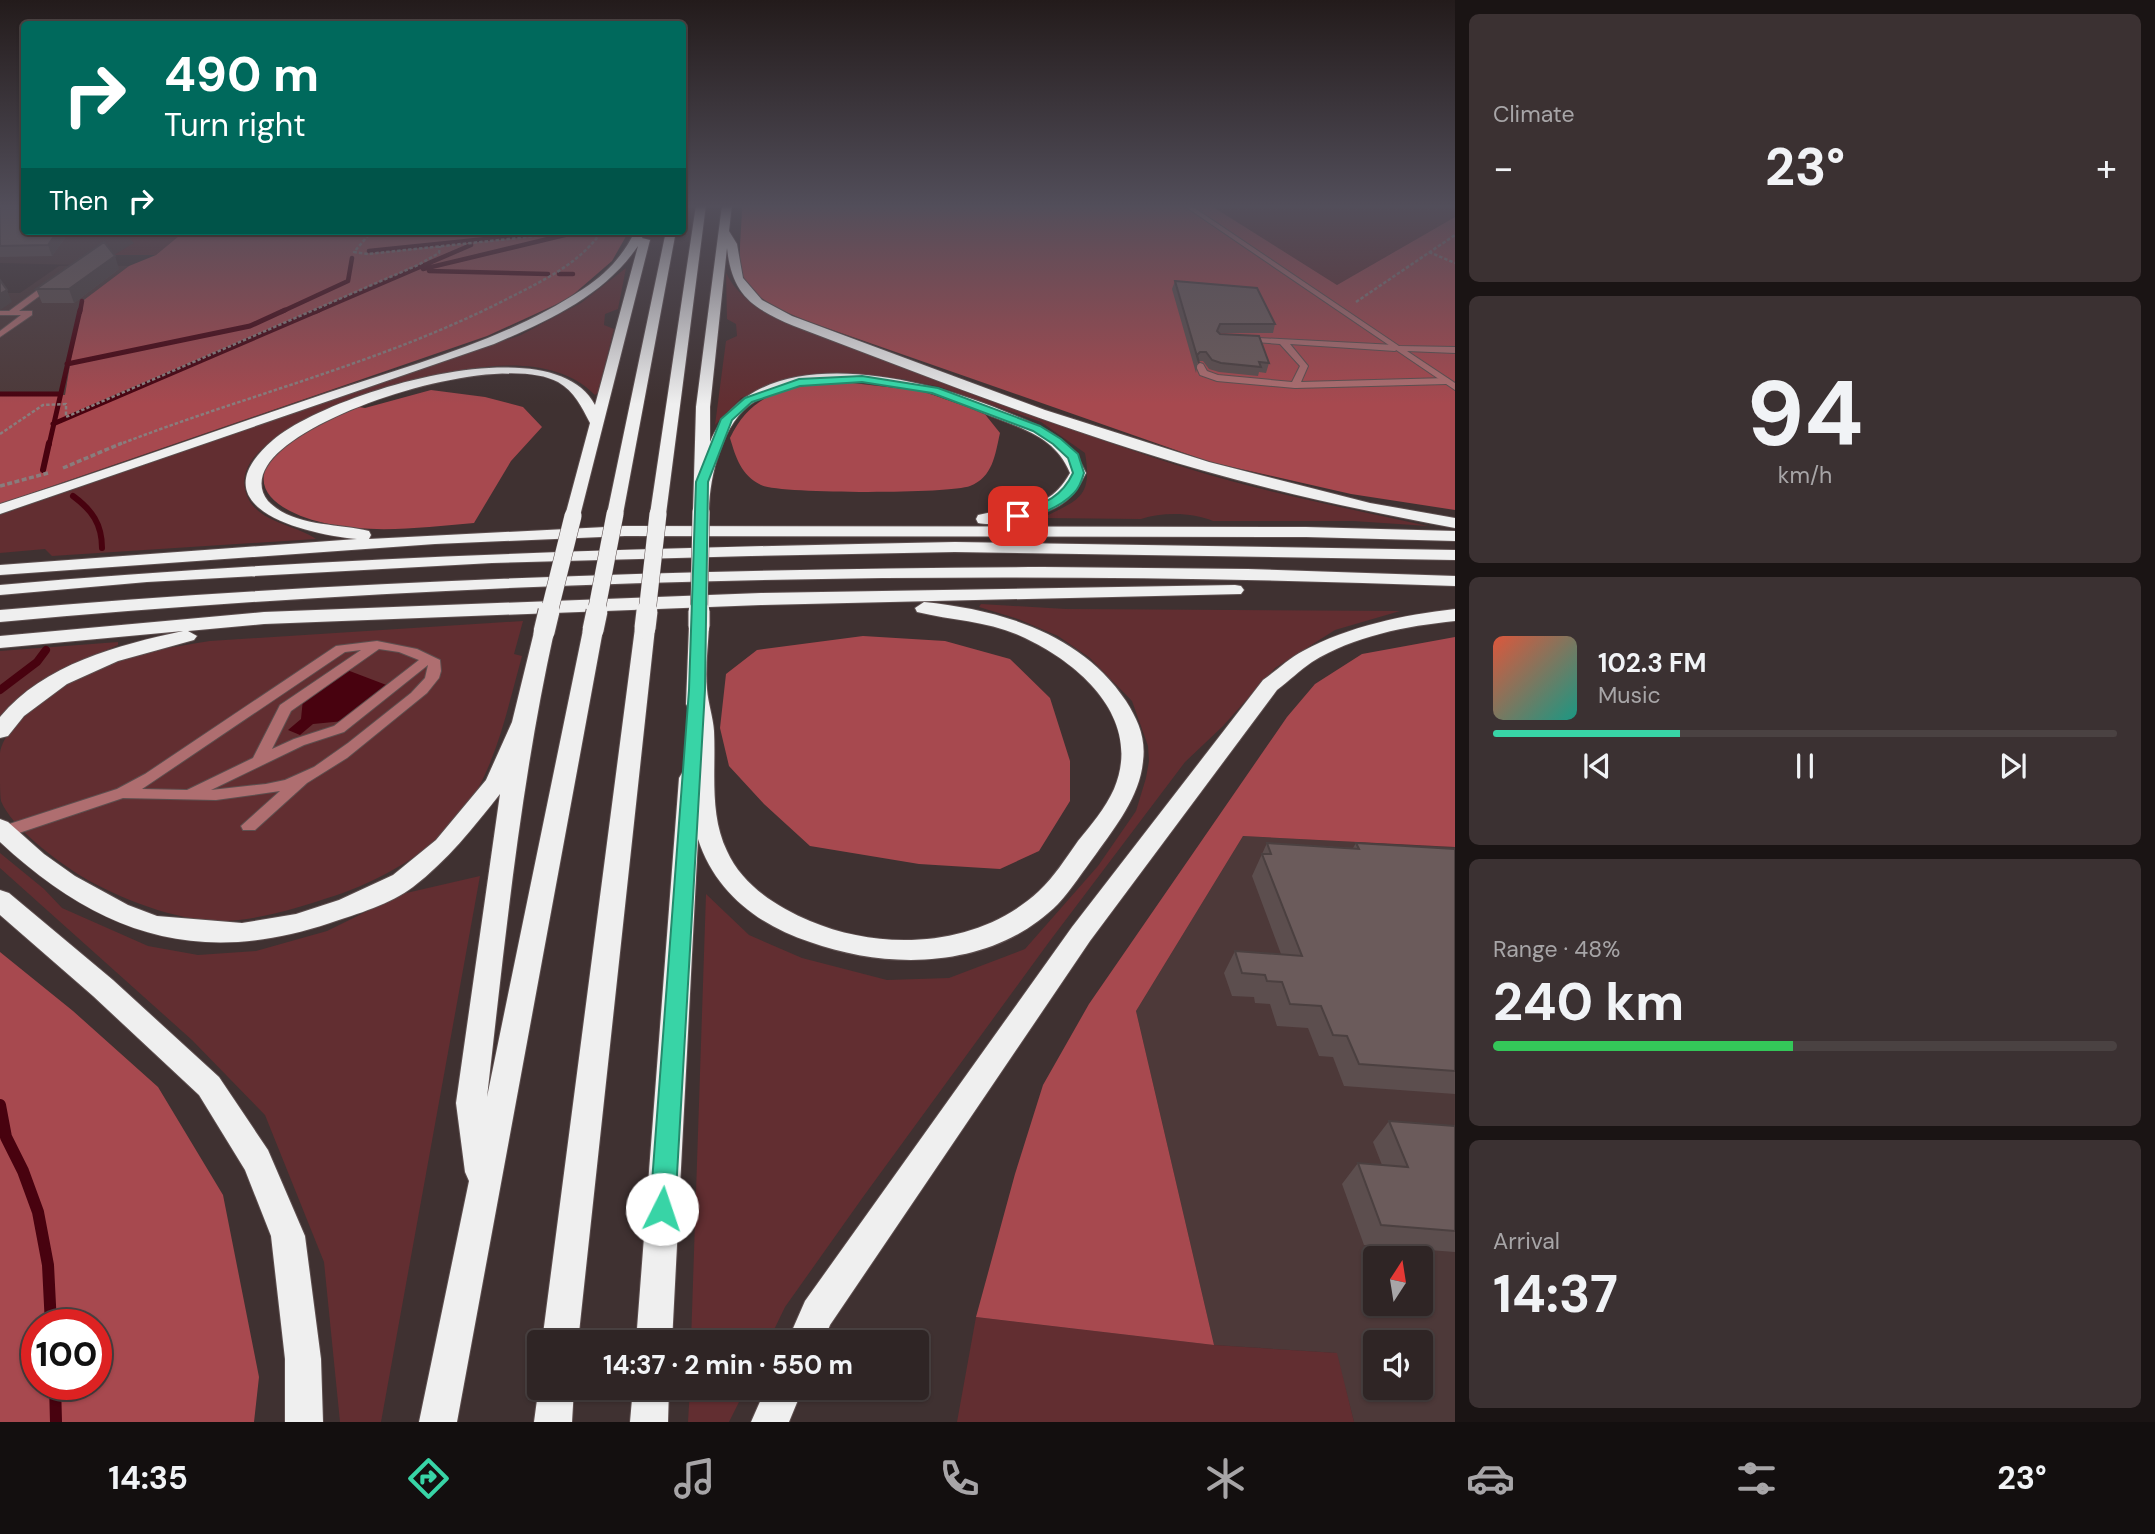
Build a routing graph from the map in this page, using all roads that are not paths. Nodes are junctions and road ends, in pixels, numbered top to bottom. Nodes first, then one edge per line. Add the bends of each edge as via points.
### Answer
1 (612, 271) edge
2 (637, 271) edge
3 (663, 271) edge
4 (690, 271) edge
5 (719, 271) edge
6 (735, 271) edge
7 (1285, 271) edge
8 (62, 276) edge
9 (0, 313) edge
10 (11, 313) junction
11 (0, 335) edge
12 (1233, 339) edge
13 (1284, 343) junction
14 (1395, 348) junction
15 (1455, 350) edge
16 (1200, 366) edge
17 (1451, 384) edge
18 (1295, 385) junction
19 (597, 421) junction
20 (702, 482) junction
21 (0, 509) edge
22 (1455, 523) edge
23 (805, 530) junction
24 (1455, 536) edge
25 (435, 539) junction
26 (1455, 555) edge
27 (0, 570) edge
28 (1447, 581) edge
29 (0, 590) edge
30 (761, 598) junction
31 (410, 612) junction
32 (1455, 615) edge
33 (0, 616) edge
34 (0, 642) edge
35 (378, 645) junction
36 (428, 659) junction
37 (697, 690) junction
38 (523, 722) junction
39 (0, 731) edge
40 (260, 760) junction
41 (306, 778) junction
42 (122, 793) junction
43 (189, 794) junction
44 (249, 826) dead end
45 (2, 830) edge
46 (0, 900) edge
47 (484, 1188) junction
48 (562, 1330) edge
49 (655, 1330) edge
50 (810, 1330) edge
51 (555, 1400) edge
52 (650, 1400) edge
53 (780, 1400) edge
54 (304, 1422) edge
55 (438, 1422) edge
56 (553, 1422) edge
57 (649, 1422) edge
58 (770, 1422) edge

1 - 21 highway via 568,303 519,328
2 - 19 highway
3 - 47 highway, bridge
4 - 48 highway, bridge
5 - 20 highway via 703,407
6 - 22 highway via 740,287 768,309 798,323 1082,427 1206,468 1326,499
7 - 14 street
8 - 10 street
9 - 10 street
10 - 11 street via 29,313
12 - 13 street
13 - 14 street
13 - 18 street via 1304,366
14 - 15 street
14 - 17 street
16 - 18 street via 1203,373 1217,378
17 - 18 street
19 - 25 highway via 592,404 565,380 502,369 469,371 422,382 316,420 268,452 256,469 252,484 256,498 280,517 351,534
19 - 38 highway, bridge
20 - 23 highway via 727,419 749,400 799,383 829,379 900,383 960,399 1037,428 1073,457 1079,473 1071,490 1052,504 1018,516
20 - 37 highway, bridge
23 - 24 highway
23 - 25 highway
25 - 27 highway
26 - 29 highway via 955,547 765,550 478,558
28 - 30 highway via 1398,592 1204,589
28 - 33 highway via 1178,574 754,576 352,592
30 - 31 highway
30 - 37 highway via 949,610 997,620 1051,643 1100,680 1122,711 1134,743 1132,773 1119,806 1047,899 1002,932 940,950 871,950 808,933 768,912 722,866 706,829 702,801 703,726
31 - 34 highway via 203,622
31 - 39 highway via 192,635 119,652 43,692
32 - 50 highway via 1423,617 1357,634 1307,657 1270,685 1081,934 817,1313
35 - 36 street
35 - 40 street via 285,708
35 - 42 street via 341,649
36 - 40 street via 339,729
36 - 41 street via 435,663 436,671 430,682
37 - 49 highway
38 - 45 highway via 496,783 445,846 402,882 296,924 242,933 155,926 66,883
38 - 47 highway via 471,1103
40 - 43 street
41 - 43 street via 279,787
41 - 44 street
42 - 43 street
42 - 45 street
46 - 54 highway via 209,1086 257,1161 288,1236 303,1359
47 - 55 highway
51 - 56 highway
52 - 57 highway
53 - 58 highway

